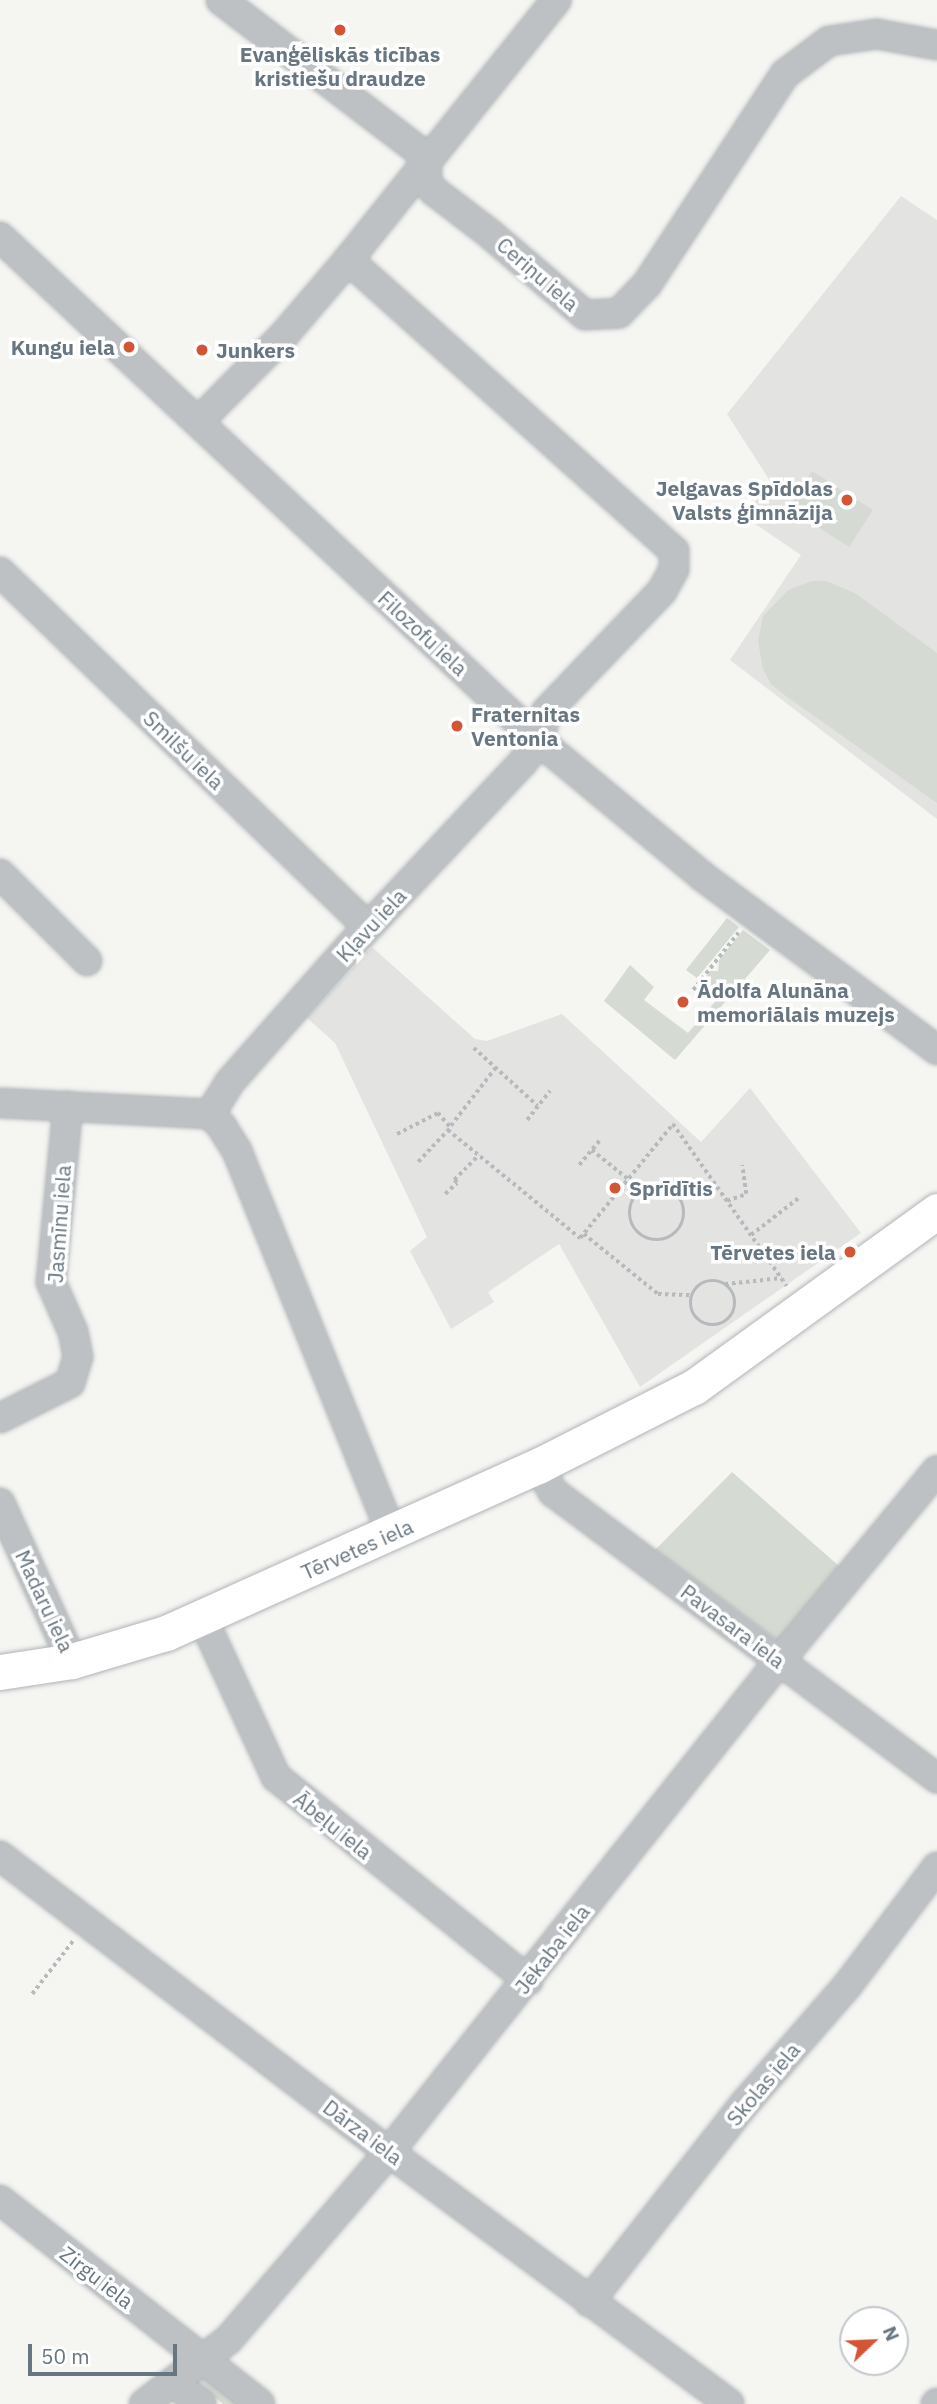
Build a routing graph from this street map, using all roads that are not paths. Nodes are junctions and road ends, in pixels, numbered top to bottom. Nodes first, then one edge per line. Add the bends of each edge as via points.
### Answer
1 (221, 0) edge
2 (556, 0) edge
3 (937, 45) edge
4 (426, 165) junction
5 (0, 237) edge
6 (348, 260) junction
7 (198, 422) junction
8 (0, 572) edge
9 (539, 741) junction
10 (0, 874) edge
11 (368, 927) junction
12 (87, 961) dead end
13 (937, 1050) edge
14 (0, 1103) edge
15 (68, 1106) junction
16 (199, 1113) junction
17 (937, 1211) edge
18 (0, 1418) edge
19 (538, 1466) junction
20 (937, 1469) edge
21 (0, 1503) edge
22 (392, 1534) junction
23 (203, 1619) junction
24 (780, 1660) junction
25 (72, 1661) junction
26 (0, 1672) edge
27 (937, 1778) edge
28 (0, 1856) edge
29 (937, 1867) edge
30 (528, 1980) junction
31 (389, 2152) junction
32 (0, 2200) edge
33 (589, 2302) junction
34 (204, 2361) junction
35 (144, 2404) edge
36 (260, 2404) edge
37 (729, 2404) edge

1 - 4 street, Ceriņu iela via 418,150
2 - 4 street
3 - 4 street, Ceriņu iela via 877,34 829,41 785,74 647,284 619,313 585,315 434,191 427,183
4 - 6 street
5 - 7 street, Filozofu iela
6 - 7 street
6 - 9 street via 674,551 674,569 662,591 546,712
7 - 9 street, Filozofu iela
8 - 11 street, Smilšu iela
9 - 11 street, Kļavu iela
9 - 13 street, Filozofu iela via 702,876
10 - 12 street
11 - 16 street, Kļavu iela
14 - 15 street
15 - 16 street
15 - 18 street, Jasmīnu iela via 51,1282 73,1332 78,1357 70,1383
16 - 22 street via 237,1151
17 - 19 main road, Tērvetes iela via 695,1387
19 - 22 main road, Tērvetes iela
19 - 24 street, Pavasara iela via 553,1492
20 - 24 street, Jēkaba iela
21 - 25 street, Madaru iela
22 - 23 main road, Tērvetes iela
23 - 25 main road, Tērvetes iela
23 - 30 street, Ābeļu iela via 276,1777
24 - 27 street, Pavasara iela
24 - 30 street, Jēkaba iela
25 - 26 main road, Tērvetes iela
28 - 31 street, Dārza iela
29 - 33 street, Skolas iela via 847,1986 746,2102
30 - 31 street, Jēkaba iela
31 - 33 street, Dārza iela
31 - 34 street, Jēkaba iela via 229,2339
32 - 34 street, Zirgu iela
33 - 37 street, Dārza iela
34 - 35 street, Jēkaba iela
34 - 36 street, Zirgu iela

